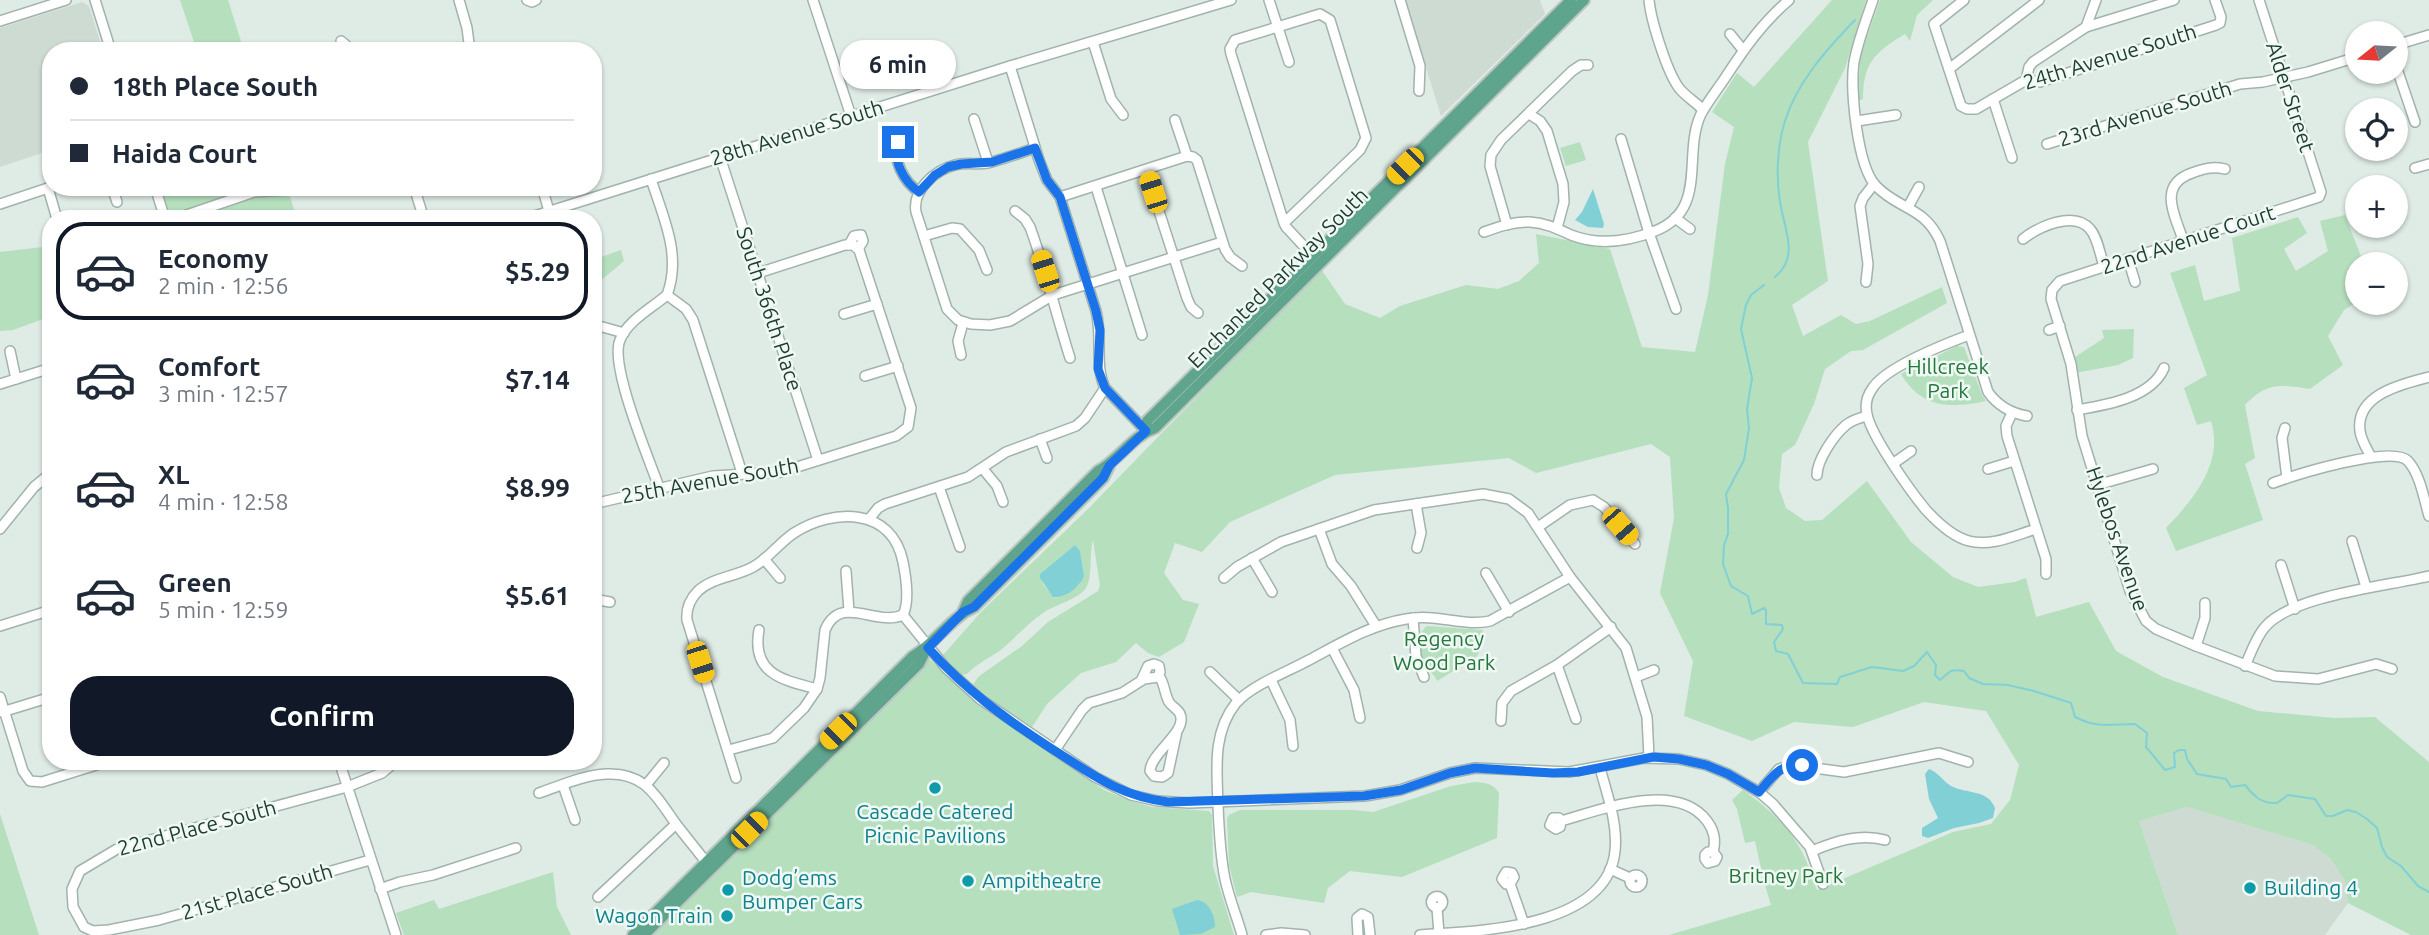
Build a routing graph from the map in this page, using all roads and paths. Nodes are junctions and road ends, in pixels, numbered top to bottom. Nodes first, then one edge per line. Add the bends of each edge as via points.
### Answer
1 (66, 0) edge
2 (95, 0) edge
3 (459, 0) edge
4 (527, 0) edge
5 (536, 0) edge
6 (813, 0) edge
7 (1231, 0) edge
8 (1269, 0) edge
9 (1400, 0) edge
10 (1571, 0) edge
11 (1584, 0) edge
12 (1649, 0) edge
13 (1789, 0) edge
14 (1873, 0) edge
15 (1964, 0) edge
16 (2039, 0) edge
17 (2096, 0) edge
18 (2174, 0) edge
19 (2215, 0) edge
20 (2259, 0) edge
21 (0, 21) edge
22 (1278, 26) junction
23 (2086, 27) junction
24 (1730, 34) dead end
25 (2429, 35) edge
26 (108, 42) edge
27 (469, 42) edge
28 (1093, 42) junction
29 (2408, 42) edge
30 (1743, 50) junction
31 (2345, 60) edge
32 (1289, 62) dead end
33 (1588, 65) dead end
34 (1010, 66) junction
35 (1949, 69) junction
36 (2284, 78) junction
37 (2025, 80) junction
38 (2402, 84) edge
39 (1419, 91) dead end
40 (1993, 99) junction
41 (1703, 110) junction
42 (1529, 114) junction
43 (1123, 115) dead end
44 (1896, 115) dead end
45 (850, 116) junction
46 (974, 119) dead end
47 (1175, 120) dead end
48 (1857, 121) junction
49 (2416, 122) dead end
50 (1621, 139) dead end
51 (898, 142) dead end
52 (2047, 144) dead end
53 (1035, 148) junction
54 (1187, 156) junction
55 (720, 157) junction
56 (2012, 158) dead end
57 (988, 162) junction
58 (2429, 164) edge
59 (2415, 168) dead end
60 (2225, 169) dead end
61 (1146, 171) junction
62 (651, 178) junction
63 (1874, 184) junction
64 (1096, 187) junction
65 (1919, 187) dead end
66 (42, 191) edge
67 (919, 192) junction
68 (602, 194) edge
69 (2321, 195) joint
70 (115, 196) edge
71 (242, 196) edge
72 (595, 196) edge
73 (1060, 197) junction
74 (117, 202) dead end
75 (0, 204) edge
76 (1908, 207) junction
77 (201, 210) edge
78 (551, 210) edge
79 (1015, 211) dead end
80 (1363, 214) junction
81 (1675, 218) junction
82 (1284, 223) junction
83 (1507, 225) junction
84 (1556, 228) junction
85 (1690, 229) dead end
86 (1483, 232) dead end
87 (1649, 233) junction
88 (924, 236) junction
89 (2023, 239) dead end
90 (2183, 240) junction
91 (1222, 242) junction
92 (1313, 256) junction
93 (1173, 257) junction
94 (2128, 259) junction
95 (1241, 266) dead end
96 (2104, 267) junction
97 (987, 270) dead end
98 (758, 273) junction
99 (1123, 273) junction
100 (1866, 282) dead end
101 (2135, 282) dead end
102 (1087, 284) junction
103 (2055, 284) joint
104 (667, 295) junction
105 (1053, 295) junction
106 (877, 304) junction
107 (1675, 309) dead end
108 (1198, 313) dead end
109 (844, 314) dead end
110 (963, 323) junction
111 (2060, 326) junction
112 (602, 327) edge
113 (2049, 330) dead end
114 (624, 333) junction
115 (1142, 335) dead end
116 (1969, 335) junction
117 (10, 351) dead end
118 (961, 355) dead end
119 (1070, 358) dead end
120 (898, 366) junction
121 (2164, 368) dead end
122 (42, 371) edge
123 (864, 376) dead end
124 (2429, 377) edge
125 (16, 379) junction
126 (0, 384) edge
127 (1105, 388) junction
128 (2077, 410) junction
129 (2012, 413) junction
130 (1867, 416) junction
131 (2027, 416) dead end
132 (2286, 428) dead end
133 (1146, 431) junction
134 (1040, 439) junction
135 (1911, 451) dead end
136 (2371, 457) junction
137 (1046, 458) dead end
138 (818, 460) junction
139 (2014, 461) junction
140 (1894, 463) junction
141 (1988, 468) dead end
142 (983, 469) junction
143 (2154, 469) dead end
144 (742, 473) junction
145 (1818, 475) dead end
146 (2287, 478) junction
147 (42, 480) edge
148 (2273, 483) dead end
149 (2097, 485) junction
150 (659, 487) junction
151 (939, 487) junction
152 (602, 502) edge
153 (1003, 502) dead end
154 (1416, 504) junction
155 (2429, 516) edge
156 (870, 518) junction
157 (1538, 527) junction
158 (2036, 528) junction
159 (0, 529) edge
160 (1319, 529) junction
161 (2352, 541) dead end
162 (1635, 544) dead end
163 (960, 547) dead end
164 (1417, 548) dead end
165 (1252, 558) junction
166 (764, 559) junction
167 (2281, 565) dead end
168 (846, 571) dead end
169 (1486, 573) dead end
170 (2046, 574) dead end
171 (2429, 576) edge
172 (1570, 577) junction
173 (780, 578) dead end
174 (1224, 578) dead end
175 (2367, 587) junction
176 (1272, 592) dead end
177 (602, 601) edge
178 (610, 602) dead end
179 (2206, 603) dead end
180 (2295, 609) junction
181 (849, 611) junction
182 (1509, 612) junction
183 (42, 613) edge
184 (903, 615) junction
185 (1413, 618) junction
186 (0, 626) edge
187 (1376, 626) junction
188 (1611, 627) junction
189 (759, 630) dead end
190 (2196, 646) junction
191 (928, 648) junction
192 (1332, 648) junction
193 (1557, 665) junction
194 (2245, 666) junction
195 (1654, 670) dead end
196 (2392, 670) dead end
197 (1210, 672) dead end
198 (1159, 676) junction
199 (1424, 677) dead end
200 (1636, 677) junction
201 (1271, 680) junction
202 (1141, 681) junction
203 (817, 689) junction
204 (0, 697) edge
205 (1239, 700) junction
206 (42, 701) edge
207 (2, 712) edge
208 (1360, 718) dead end
209 (1576, 719) dead end
210 (1501, 721) dead end
211 (1177, 732) junction
212 (1293, 746) dead end
213 (729, 750) junction
214 (1055, 750) junction
215 (1649, 757) junction
216 (1968, 762) dead end
217 (664, 763) dead end
218 (1600, 768) junction
219 (80, 770) edge
220 (342, 770) edge
221 (385, 770) edge
222 (736, 778) dead end
223 (563, 785) junction
224 (646, 785) junction
225 (348, 790) junction
226 (1759, 792) junction
227 (538, 793) dead end
228 (1218, 802) junction
229 (1610, 807) junction
230 (575, 820) dead end
231 (1561, 821) dead end
232 (676, 824) junction
233 (1885, 840) dead end
234 (516, 848) dead end
235 (1812, 851) junction
236 (1713, 852) dead end
237 (370, 860) junction
238 (706, 862) junction
239 (1611, 869) junction
240 (1630, 878) dead end
241 (1510, 884) dead end
242 (1823, 884) dead end
243 (380, 889) junction
244 (685, 893) junction
245 (598, 897) dead end
246 (74, 907) joint
247 (1437, 908) dead end
248 (1524, 924) junction
249 (1439, 934) edge
250 (396, 935) edge
251 (633, 935) edge
252 (644, 935) edge
253 (1242, 935) edge
254 (1266, 935) edge
255 (1305, 935) edge
256 (1358, 935) edge
257 (1370, 935) edge
258 (1420, 935) edge

1 - 21 street
2 - 26 street
3 - 27 street
4 - 5 street
6 - 45 street
7 - 28 street, 28th Avenue South
8 - 22 street
9 - 39 street via 1420,66
10 - 80 main road, Enchanted Parkway South
11 - 80 main road, Enchanted Parkway South
12 - 41 street via 1673,79
13 - 30 street
14 - 48 street via 1853,70
15 - 35 street via 1934,24
16 - 35 street
17 - 23 street
18 - 23 street
19 - 37 street, 24th Avenue South via 2220,23 2040,82
20 - 36 street, Alder Street
22 - 32 street
22 - 82 street via 1235,40 1231,54
22 - 82 street via 1317,15 1330,20 1366,138 1360,150
23 - 37 street via 2033,62
24 - 30 street
25 - 29 street
28 - 34 street, 28th Avenue South
28 - 43 street via 1111,99
30 - 41 street
31 - 36 street, 23rd Avenue South
33 - 42 street via 1572,71
34 - 45 street, 28th Avenue South
34 - 53 street
35 - 40 street, 24th Avenue South via 1961,106 1976,109
36 - 52 street, 23rd Avenue South via 2239,83
36 - 69 street, Alder Street
37 - 40 street, 24th Avenue South
38 - 49 street
40 - 56 street
41 - 81 street via 1694,139 1689,194
42 - 83 street via 1491,155
42 - 84 street via 1548,135 1564,189
44 - 48 street
45 - 55 street, 28th Avenue South
46 - 57 street
47 - 54 street
48 - 63 street via 1865,166
50 - 87 street
51 - 67 street via 902,173
53 - 57 street
53 - 73 street via 1047,180
54 - 61 street
54 - 91 street via 1197,160
55 - 62 street, 28th Avenue South
55 - 98 street, South 366th Place
57 - 67 street via 948,167
58 - 59 street
60 - 90 street via 2208,168 2181,177 2173,186 2172,205
61 - 64 street
61 - 93 street
62 - 68 street, 28th Avenue South
62 - 104 street via 674,259
63 - 76 street
63 - 100 street via 1860,206
64 - 73 street
64 - 99 street
65 - 76 street
66 - 75 street
67 - 88 street via 915,207
69 - 90 street, 22nd Avenue Court
70 - 74 street
71 - 77 street
72 - 78 street, 28th Avenue South
73 - 102 street
76 - 116 street via 1936,232
79 - 105 street via 1030,228
80 - 92 main road, Enchanted Parkway South
80 - 133 main road, Enchanted Parkway South via 1155,428
81 - 85 street
81 - 87 street
82 - 92 street
83 - 84 street via 1533,222
83 - 86 street
84 - 87 street via 1590,241 1608,242
87 - 107 street
88 - 97 street via 952,228 962,230 979,250
88 - 110 street via 947,309
89 - 96 street via 2040,228 2078,221 2093,233
90 - 94 street, 22nd Avenue Court
91 - 93 street
91 - 95 street
92 - 133 main road, Enchanted Parkway South via 1147,421
93 - 99 street
93 - 108 street via 1189,304
94 - 96 street, 22nd Avenue Court
94 - 101 street
96 - 103 street, 22nd Avenue Court
98 - 106 street via 853,246
98 - 138 street, South 366th Place
99 - 102 street
99 - 115 street
102 - 105 street
102 - 127 street via 1099,322 1098,369
103 - 111 street, Hylebos Avenue via 2051,299
104 - 114 street
104 - 144 street via 693,320
105 - 110 street via 1010,321
105 - 119 street
106 - 109 street
106 - 120 street
110 - 118 street via 958,341
111 - 113 street
111 - 128 street, Hylebos Avenue
112 - 114 street
114 - 150 street via 617,351 619,368
116 - 129 street via 1988,392
116 - 130 street via 1880,379 1868,395
117 - 125 street
120 - 123 street
120 - 138 street, 25th Avenue South via 911,408 906,430
121 - 128 street via 2157,380 2138,392
122 - 125 street
124 - 136 street via 2386,391 2371,402 2360,423
125 - 126 street
127 - 133 street
127 - 134 street via 1081,423
128 - 149 street, Hylebos Avenue
129 - 131 street
129 - 139 street via 2006,431
130 - 140 street
130 - 145 street via 1840,431 1818,465
132 - 146 street via 2282,438
133 - 191 main road, Enchanted Parkway South via 1098,471 968,601
134 - 137 street
134 - 142 street via 1004,453
135 - 140 street
136 - 146 street
136 - 155 street via 2388,455 2410,462
138 - 144 street, 25th Avenue South via 769,474
139 - 141 street
139 - 158 street
140 - 158 street via 1926,510 1970,542 1994,542
142 - 151 street
142 - 153 street
143 - 149 street
144 - 150 street, 25th Avenue South
146 - 148 street
147 - 159 street
149 - 190 street, Hylebos Avenue via 2140,615 2156,629
150 - 152 street, 25th Avenue South
151 - 156 street via 882,506
151 - 163 street
154 - 157 street via 1493,494 1516,502
154 - 160 street via 1374,510
154 - 164 street via 1421,531
156 - 166 street via 844,516 808,526
156 - 184 street via 882,526 902,556
157 - 162 street via 1574,503 1588,500 1599,503
157 - 172 street
158 - 170 street
160 - 165 street
160 - 187 street via 1329,559
161 - 175 street
165 - 174 street
165 - 176 street
166 - 173 street
166 - 213 street via 705,586 688,609 689,627
167 - 180 street
168 - 181 street
169 - 182 street
171 - 175 street
172 - 182 street
172 - 188 street
175 - 180 street
177 - 178 street
179 - 190 street
180 - 194 street via 2265,627
181 - 184 street via 883,618
181 - 203 street via 826,626
182 - 185 street via 1477,623
183 - 186 street
184 - 191 street
185 - 187 street
185 - 199 street via 1416,656
187 - 192 street
188 - 193 street
188 - 200 street via 1626,648
189 - 203 street via 759,648 768,671
190 - 194 street, Hylebos Avenue
191 - 214 street via 973,694
191 - 238 main road, Enchanted Parkway South via 913,656
191 - 244 main road, Enchanted Parkway South via 919,664
192 - 201 street
192 - 208 street via 1356,696
193 - 209 street
193 - 210 street via 1508,694
194 - 196 street, Hylebos Avenue via 2276,676 2308,679 2374,665
195 - 200 street
197 - 205 street
198 - 202 street
198 - 202 street via 1159,666 1151,664
198 - 211 street via 1169,702 1181,714
200 - 215 street via 1647,717
201 - 205 street
201 - 212 street via 1290,720
202 - 214 street via 1087,704
203 - 213 street via 777,735
204 - 207 street
205 - 228 street via 1219,740
206 - 207 street
207 - 219 street via 30,781 42,782
211 - 211 street via 1152,762 1154,776 1167,774
213 - 222 street
214 - 228 street via 1095,778 1131,795 1168,802
215 - 218 street
215 - 226 street via 1706,765
216 - 226 street via 1939,753 1848,772 1792,765 1779,769
217 - 224 street
218 - 228 street via 1553,773 1475,768 1378,794
218 - 229 street
220 - 225 street
221 - 225 street, 22nd Place South
223 - 224 street via 607,774
223 - 227 street
223 - 230 street
224 - 232 street
225 - 237 street
225 - 246 street, 22nd Place South via 319,793 117,849 76,877
226 - 235 street via 1788,819
228 - 253 street via 1225,881
229 - 231 street
229 - 236 street via 1642,800 1690,807 1709,825
229 - 239 street via 1616,845
232 - 238 street
232 - 245 street
233 - 235 street via 1871,836
234 - 243 street
235 - 242 street
237 - 243 street
237 - 246 street, 21st Place South via 109,930 84,927
238 - 244 main road
238 - 251 main road, Enchanted Parkway South
239 - 240 street
239 - 248 street via 1579,904
241 - 248 street
243 - 250 street
244 - 252 main road, Enchanted Parkway South
247 - 249 street
248 - 249 street
249 - 258 street
254 - 255 street
256 - 257 street via 1357,918 1363,914 1368,917

